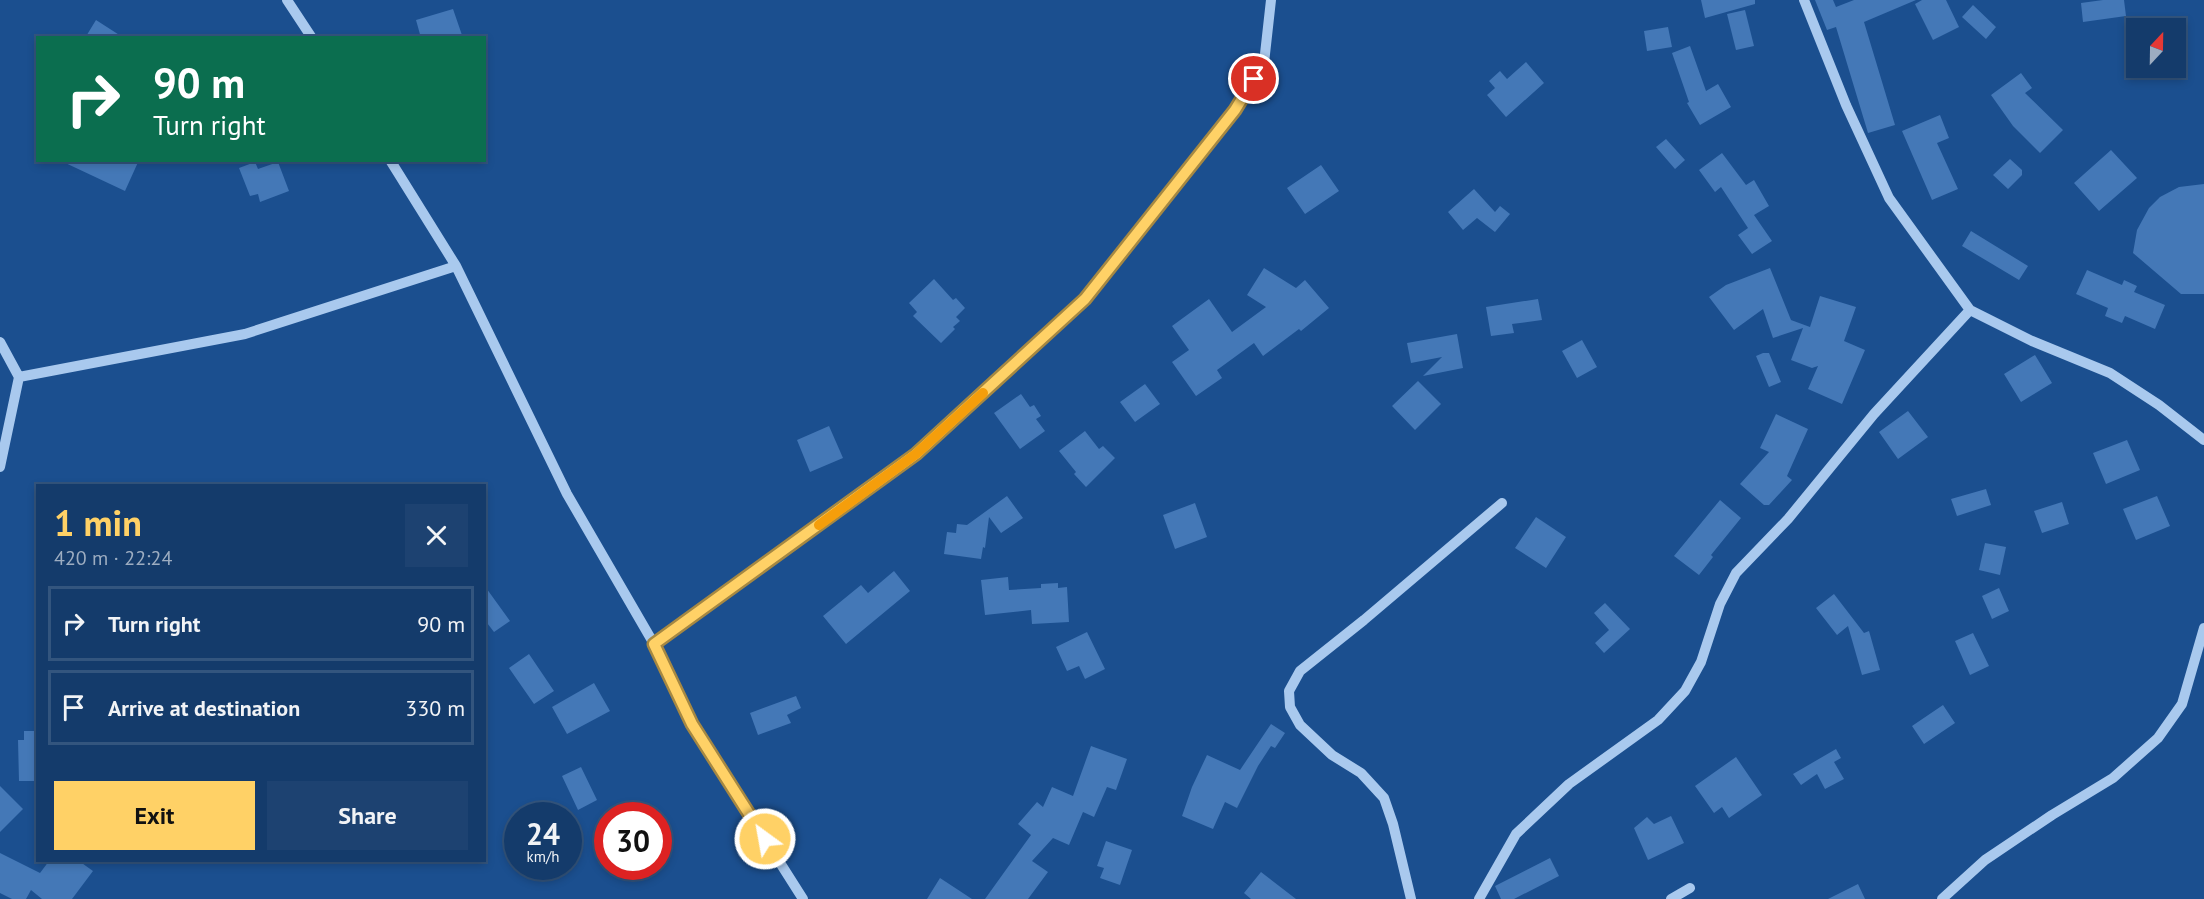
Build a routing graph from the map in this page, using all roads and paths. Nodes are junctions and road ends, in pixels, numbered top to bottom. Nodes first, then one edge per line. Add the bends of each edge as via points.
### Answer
1 (286, 0) edge
2 (1271, 0) edge
3 (1804, 0) edge
4 (311, 36) edge
5 (391, 162) edge
6 (456, 266) junction
7 (1970, 310) junction
8 (0, 342) edge
9 (19, 376) junction
10 (2204, 440) edge
11 (0, 467) edge
12 (1502, 503) dead end
13 (2204, 628) edge
14 (654, 644) junction
15 (1690, 888) dead end
16 (802, 899) edge
17 (1411, 899) edge
18 (1479, 899) edge
19 (1671, 899) edge
20 (1942, 899) edge

1 - 4 street
2 - 14 street via 1264,63 1235,110 1085,299 916,454
3 - 7 street via 1889,198
5 - 6 street
6 - 9 street via 245,334
6 - 14 street via 567,494
7 - 10 street via 2110,373
7 - 18 street via 1736,573 1720,604 1701,662 1685,691 1658,720 1569,783 1516,834
8 - 9 street
9 - 11 street
12 - 17 street via 1300,671 1289,691 1290,707 1300,726 1332,755 1361,773 1384,798
13 - 20 street via 2182,704 2158,738 2114,778 1985,861
14 - 16 street via 692,724
15 - 19 street

